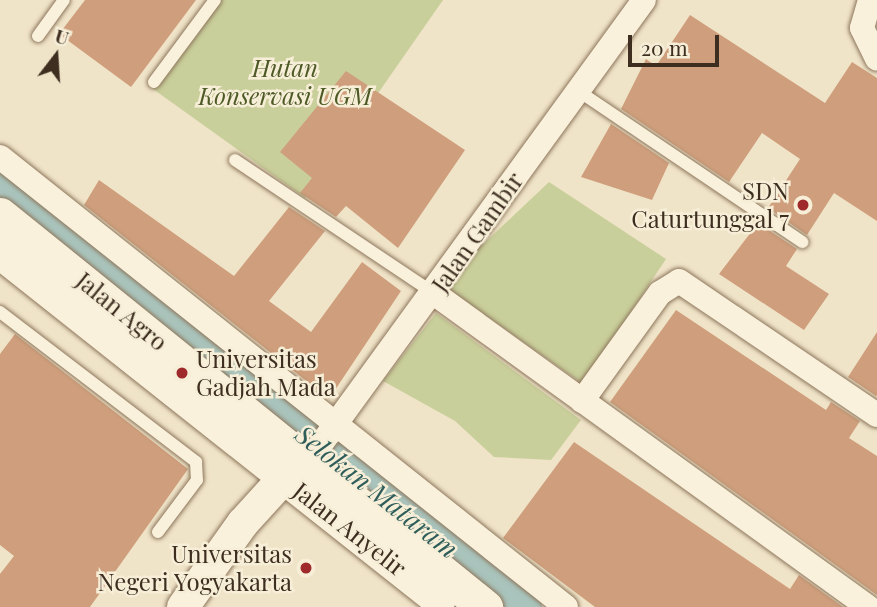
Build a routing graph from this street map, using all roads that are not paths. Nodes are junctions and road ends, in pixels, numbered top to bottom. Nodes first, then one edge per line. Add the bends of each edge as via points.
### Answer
1 (64, 0) edge
2 (215, 0) edge
3 (644, 0) edge
4 (870, 0) edge
5 (38, 36) dead end
6 (877, 59) edge
7 (154, 82) dead end
8 (577, 89) junction
9 (0, 157) edge
10 (235, 160) dead end
11 (0, 215) edge
12 (802, 242) dead end
13 (3, 259) edge
14 (435, 294) junction
15 (0, 312) edge
16 (582, 401) junction
17 (877, 415) edge
18 (336, 429) junction
19 (302, 464) junction
20 (158, 532) dead end
21 (183, 607) edge
22 (449, 607) edge
23 (485, 607) edge
24 (566, 607) edge
25 (868, 607) edge

1 - 5 lane
2 - 7 lane
3 - 8 street, Jalan Gambir
4 - 6 street via 862,28
8 - 12 lane
8 - 14 street, Jalan Gambir
9 - 18 street
10 - 14 lane
11 - 19 main road, Jalan Agro
13 - 19 main road, Jalan Agro
14 - 16 street
14 - 18 street, Jalan Gambir
15 - 20 lane via 196,462 197,480
16 - 17 street via 660,293 679,281
16 - 25 street
18 - 19 street, Jalan Gambir
18 - 24 street
19 - 21 street via 243,523
19 - 22 main road, Jalan Anyelir
19 - 23 main road, Jalan Anyelir

